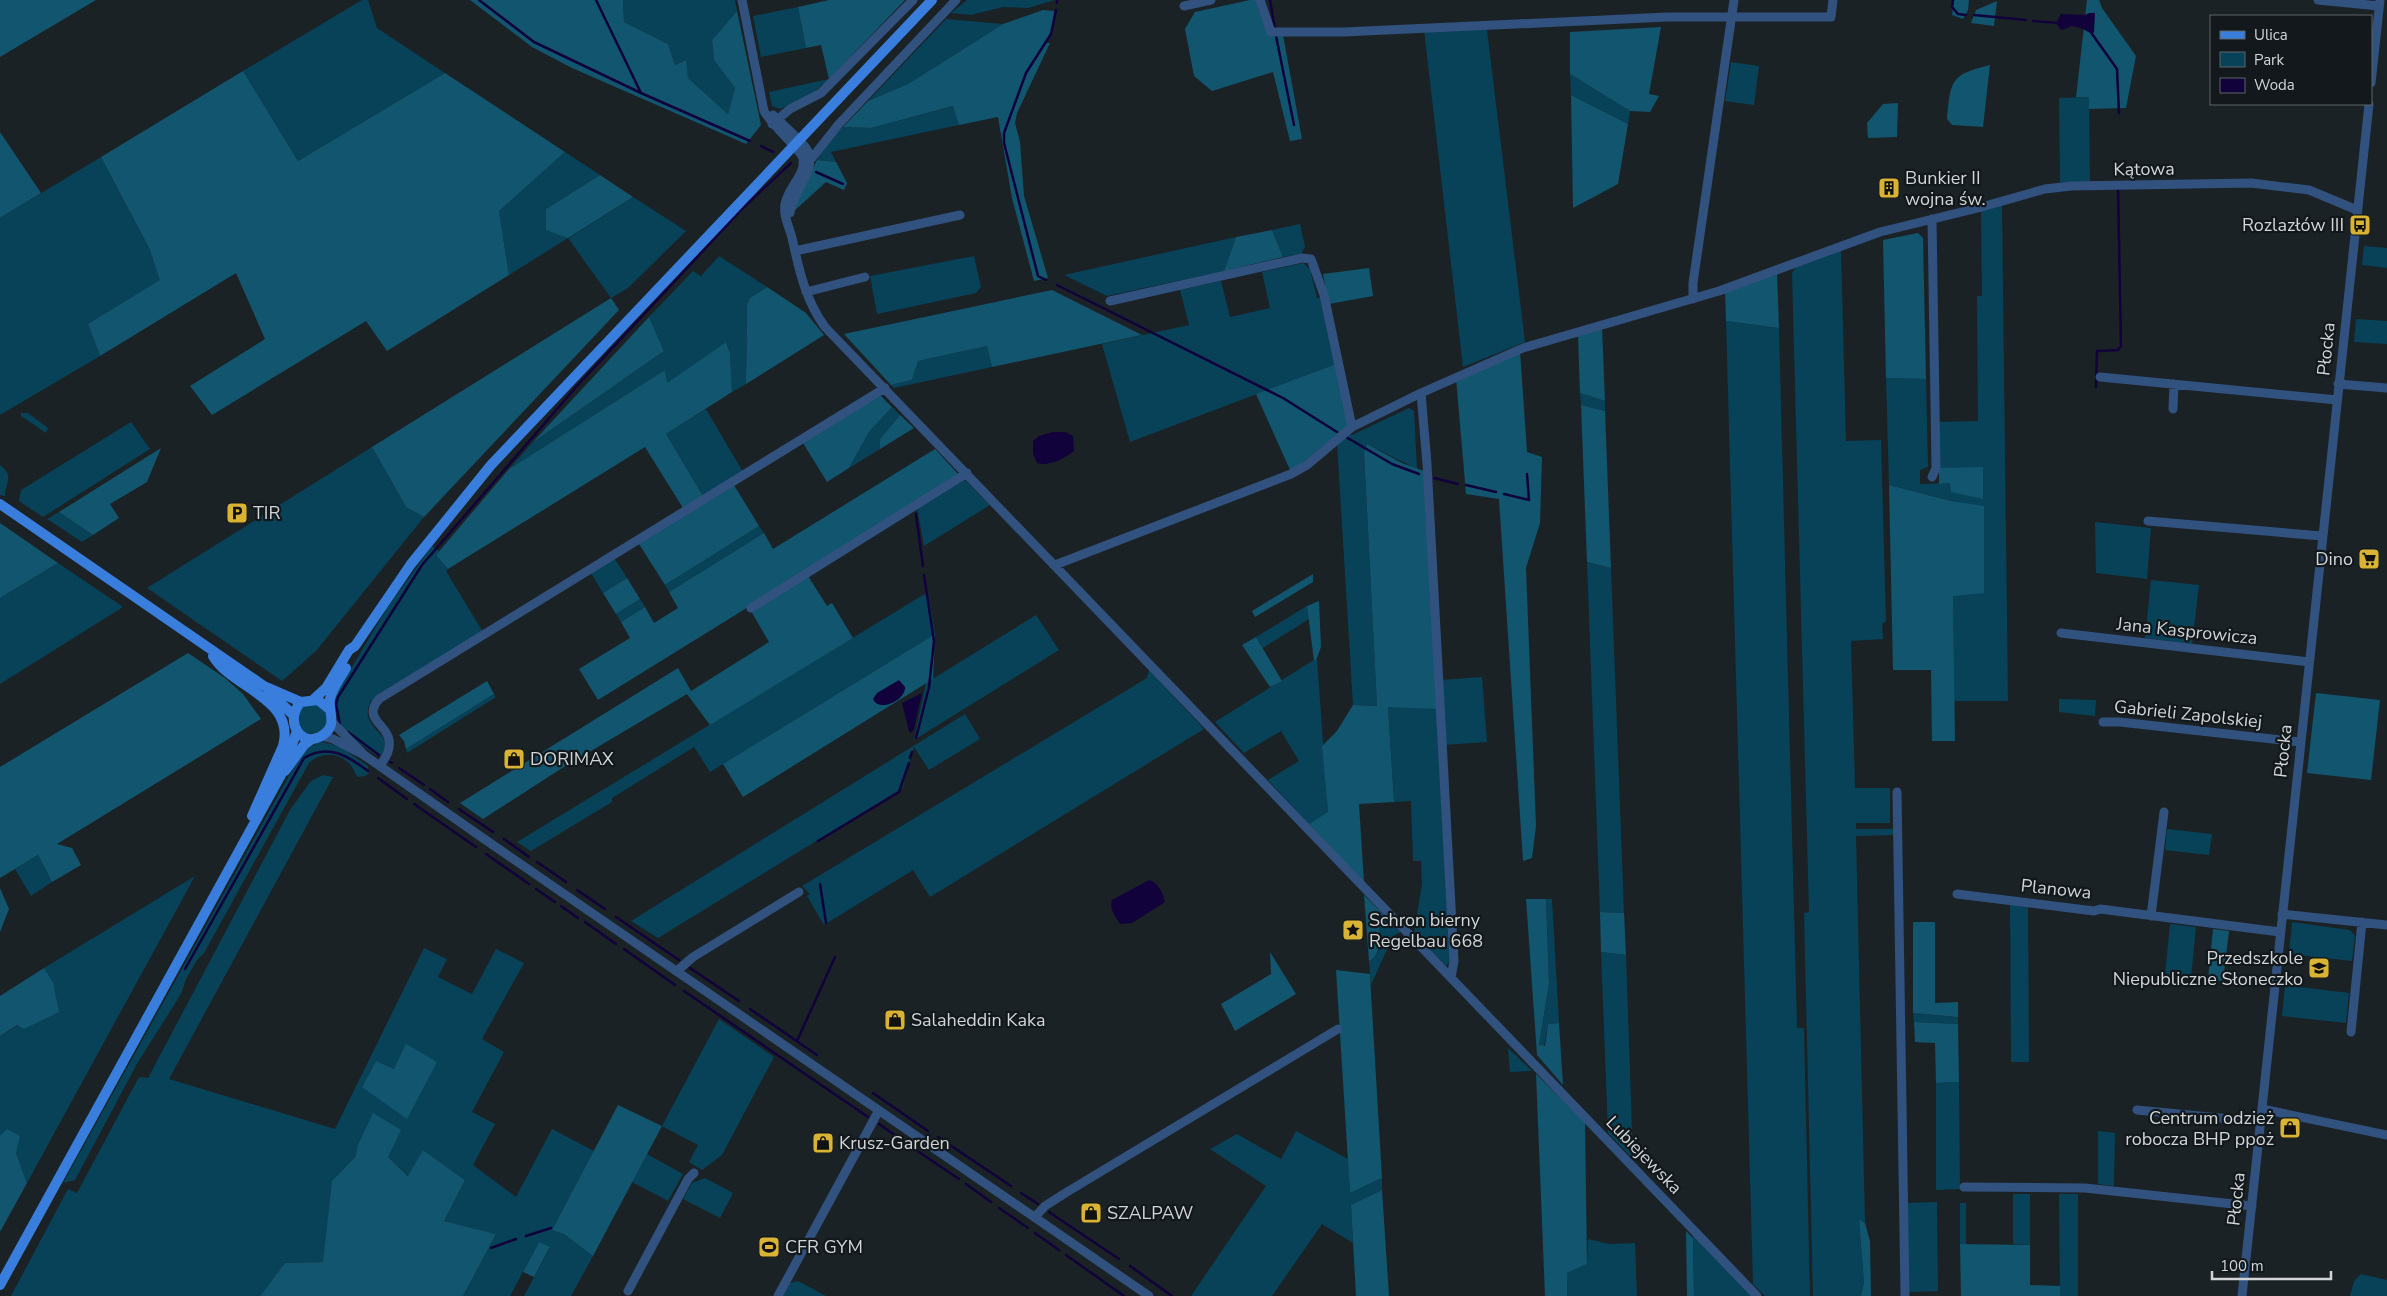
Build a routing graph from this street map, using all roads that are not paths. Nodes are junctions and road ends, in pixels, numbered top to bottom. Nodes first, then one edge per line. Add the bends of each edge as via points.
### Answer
1 (742, 0) edge
2 (913, 0) edge
3 (932, 0) edge
4 (956, 0) edge
5 (1211, 0) edge
6 (1260, 0) edge
7 (1734, 0) edge
8 (1833, 0) edge
9 (2318, 0) edge
10 (2379, 3) edge
11 (1184, 6) dead end
12 (1732, 16) junction
13 (2372, 69) edge
14 (2368, 105) edge
15 (774, 122) junction
16 (796, 143) junction
17 (806, 161) junction
18 (2357, 210) junction
19 (960, 215) dead end
20 (1932, 219) junction
21 (795, 251) junction
22 (865, 277) dead end
23 (806, 292) junction
24 (1693, 299) junction
25 (1110, 300) dead end
26 (2100, 377) dead end
27 (2174, 384) junction
28 (2338, 384) junction
29 (885, 388) junction
30 (2387, 388) edge
31 (1421, 393) junction
32 (2337, 400) junction
33 (2172, 409) dead end
34 (1352, 427) junction
35 (967, 473) junction
36 (1932, 477) dead end
37 (0, 504) edge
38 (2148, 521) dead end
39 (2322, 536) junction
40 (1055, 565) junction
41 (751, 608) dead end
42 (2061, 633) dead end
43 (355, 646) junction
44 (209, 648) junction
45 (2309, 662) junction
46 (264, 686) junction
47 (314, 699) junction
48 (301, 702) junction
49 (329, 709) junction
50 (293, 715) junction
51 (332, 722) junction
52 (2103, 722) dead end
53 (297, 731) junction
54 (317, 738) junction
55 (2300, 742) junction
56 (364, 754) junction
57 (380, 766) junction
58 (282, 773) junction
59 (1896, 792) dead end
60 (2164, 812) dead end
61 (249, 834) junction
62 (799, 892) dead end
63 (1957, 894) dead end
64 (2282, 914) junction
65 (2151, 916) junction
66 (2362, 922) junction
67 (2387, 925) edge
68 (2280, 932) junction
69 (677, 971) junction
70 (1451, 978) junction
71 (1338, 1030) dead end
72 (2351, 1032) dead end
73 (2262, 1109) junction
74 (2137, 1110) dead end
75 (878, 1112) junction
76 (2260, 1122) junction
77 (2387, 1135) edge
78 (694, 1173) dead end
79 (1964, 1187) dead end
80 (2252, 1206) junction
81 (1035, 1217) junction
82 (0, 1285) edge
83 (630, 1294) edge
84 (778, 1296) edge
85 (1149, 1296) edge
86 (1757, 1296) edge
87 (1906, 1296) edge
88 (2242, 1296) edge

1 - 15 street via 761,91
2 - 15 street via 820,93
3 - 16 main road
4 - 17 street, Lubiejewska
5 - 11 street
6 - 12 street via 1271,32 1344,32
7 - 12 street
8 - 12 street via 1831,17
9 - 10 street
10 - 13 street
12 - 24 street
14 - 18 street, Płocka
15 - 16 street
16 - 17 street via 807,149
16 - 43 main road via 492,465 411,564
17 - 21 street, Lubiejewska via 785,204
18 - 20 street, Kątowa via 2309,190 2280,185 2071,186 2029,192
18 - 28 street, Płocka
19 - 21 street
20 - 24 street, Kątowa via 1880,232
20 - 36 street via 1936,468
21 - 23 street, Lubiejewska
22 - 23 street
23 - 29 street, Lubiejewska via 825,327
24 - 31 street, Kątowa via 1523,348
25 - 34 street via 1311,258 1324,295
26 - 27 street
27 - 32 street
27 - 33 street
28 - 30 street
28 - 32 street, Płocka
29 - 35 street, Lubiejewska
29 - 57 street via 379,699 373,714 390,743
31 - 34 street, Kątowa
31 - 70 street via 1454,951
32 - 39 street, Płocka
34 - 40 street, Kątowa via 1307,465 1291,474
35 - 40 street, Lubiejewska
35 - 41 street
37 - 44 main road
38 - 39 street
39 - 45 street, Płocka
40 - 70 street, Lubiejewska
42 - 45 street, Jana Kasprowicza
43 - 47 main road via 349,650 326,688
43 - 49 main road via 354,654 332,694
44 - 46 main road
44 - 61 main road via 215,659 276,710 284,726 283,746 252,814
45 - 55 street, Płocka
46 - 48 main road
46 - 50 main road
47 - 48 main road
47 - 49 main road
48 - 50 main road
49 - 51 main road
50 - 53 main road
51 - 54 main road via 328,732
51 - 56 street
52 - 55 street, Gabrieli Zapolskiej
53 - 54 main road via 305,737
53 - 58 main road
54 - 56 street via 333,739
54 - 58 main road via 305,744
55 - 64 street, Płocka
56 - 57 street
57 - 69 street
58 - 61 main road
59 - 87 street
60 - 65 street
61 - 82 main road
62 - 69 street via 693,957
63 - 65 street, Planowa
64 - 66 street
64 - 68 street, Płocka
65 - 68 street, Planowa
66 - 67 street
66 - 72 street
68 - 73 street, Płocka
69 - 75 street
70 - 86 street, Lubiejewska
71 - 81 street via 1067,1192 1045,1206
73 - 76 street, Płocka
73 - 77 street
74 - 76 street
75 - 81 street
75 - 84 street
76 - 80 street, Płocka
78 - 83 street
79 - 80 street via 2085,1188
80 - 88 street, Płocka
81 - 85 street

